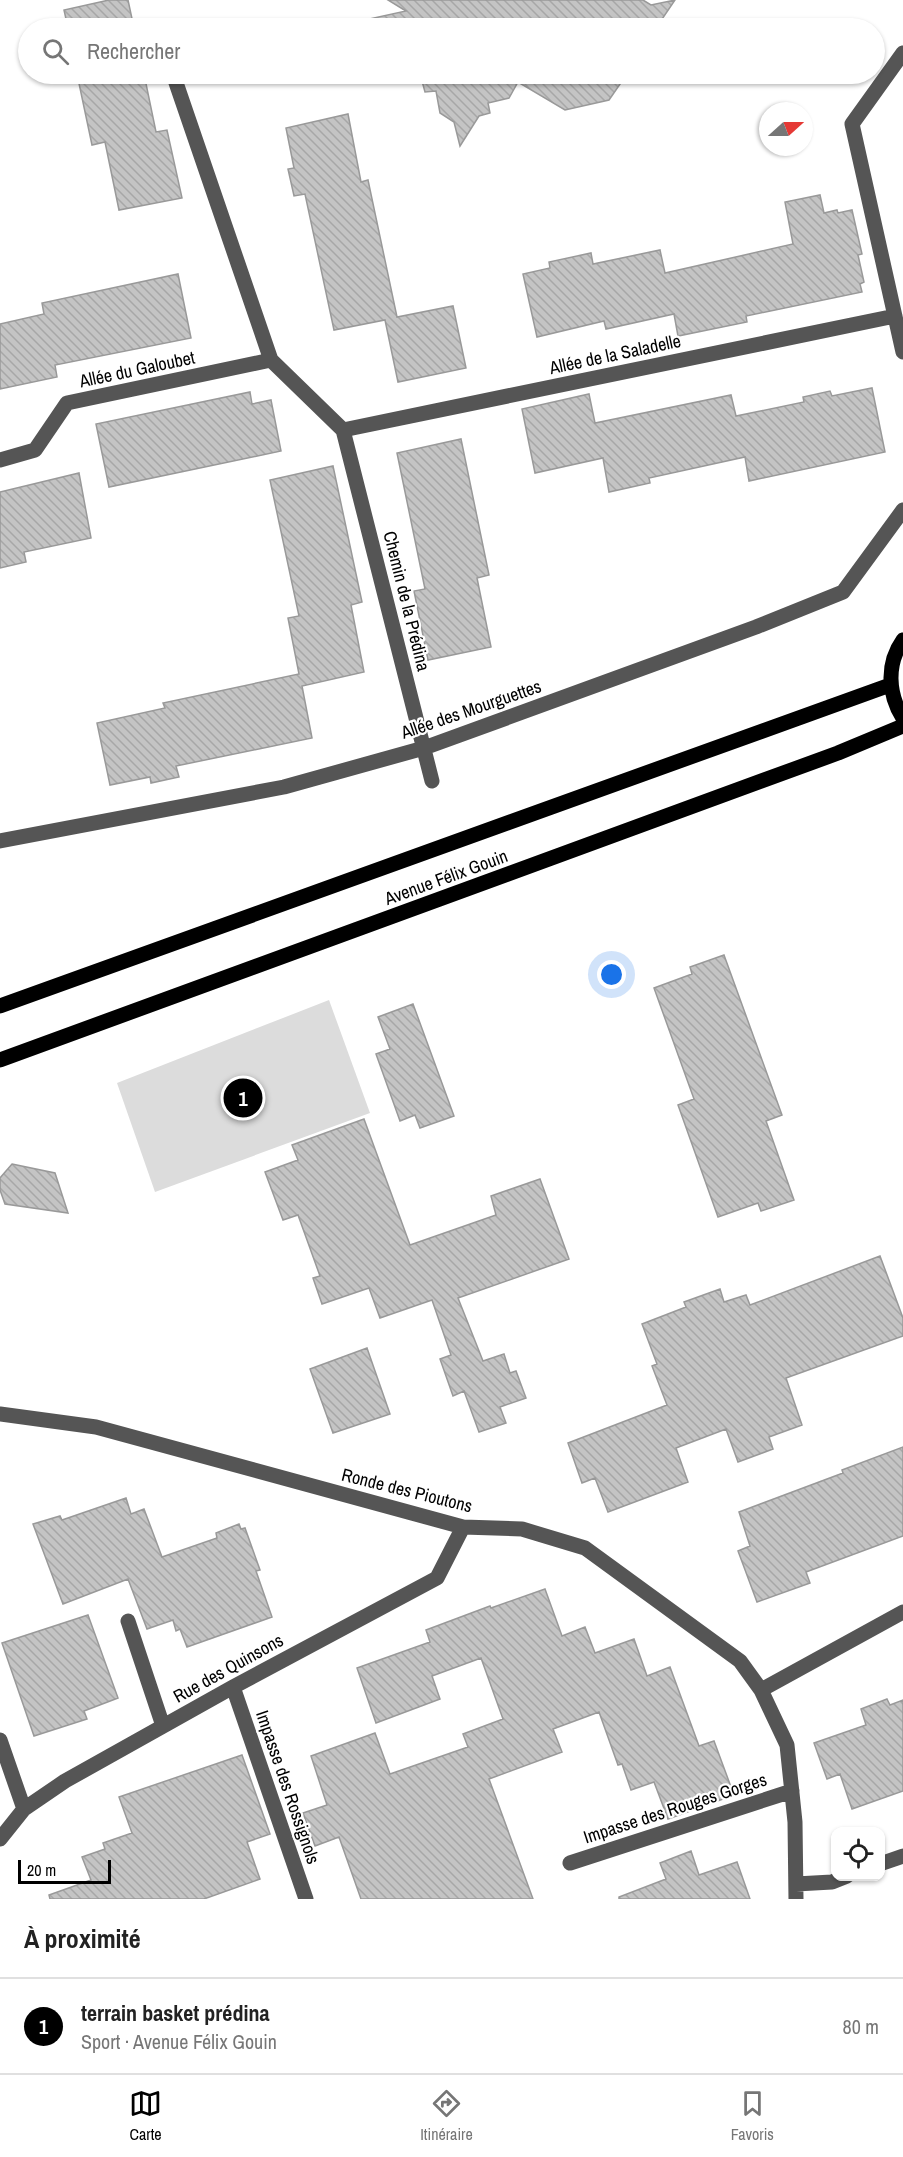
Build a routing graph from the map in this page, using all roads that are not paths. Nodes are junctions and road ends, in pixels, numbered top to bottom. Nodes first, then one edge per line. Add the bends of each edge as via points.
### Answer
1 (903, 53) edge
2 (885, 78) edge
3 (177, 84) edge
4 (881, 84) edge
5 (895, 316) junction
6 (903, 352) edge
7 (271, 360) junction
8 (343, 430) junction
9 (0, 460) edge
10 (903, 510) edge
11 (903, 640) edge
12 (890, 685) junction
13 (903, 718) edge
14 (903, 726) edge
15 (424, 748) junction
16 (432, 781) dead end
17 (0, 841) edge
18 (0, 1006) edge
19 (0, 1060) edge
20 (0, 1414) edge
21 (463, 1527) junction
22 (903, 1612) edge
23 (128, 1621) dead end
24 (233, 1687) junction
25 (761, 1690) junction
26 (163, 1726) junction
27 (0, 1740) edge
28 (792, 1791) junction
29 (24, 1809) junction
30 (0, 1839) edge
31 (903, 1856) edge
32 (885, 1862) edge
33 (570, 1863) dead end
34 (834, 1881) edge
35 (796, 1892) edge
36 (306, 1899) edge

1 - 2 street
3 - 7 street
4 - 5 street via 852,124
5 - 6 street
5 - 8 street, Allée de la Saladelle
7 - 8 street
7 - 9 street, Allée du Galoubet via 67,403 35,450
8 - 15 street, Chemin de la Prédina
10 - 15 street, Allée des Mourguettes via 843,592
11 - 12 main road via 892,663
12 - 13 main road
12 - 18 main road, Avenue Félix Gouin
14 - 19 main road, Avenue Félix Gouin
15 - 16 street, Chemin de la Prédina
15 - 17 street, Allée des Mourguettes via 284,787
20 - 21 street, Ronde des Pioutons via 96,1427
21 - 24 street, Rue des Quinsons via 437,1578
21 - 25 street, Ronde des Pioutons via 522,1529 585,1548 740,1661
22 - 25 street
23 - 26 street
24 - 26 street, Rue des Quinsons
24 - 36 street, Impasse des Rossignols
25 - 28 street, Ronde des Pioutons via 787,1745
26 - 29 street, Rue des Quinsons via 65,1781
27 - 29 street
28 - 33 street, Impasse des Rouges Gorges
28 - 35 street, Ronde des Pioutons
29 - 30 street, Rue des Quinsons
31 - 32 street
34 - 35 street

